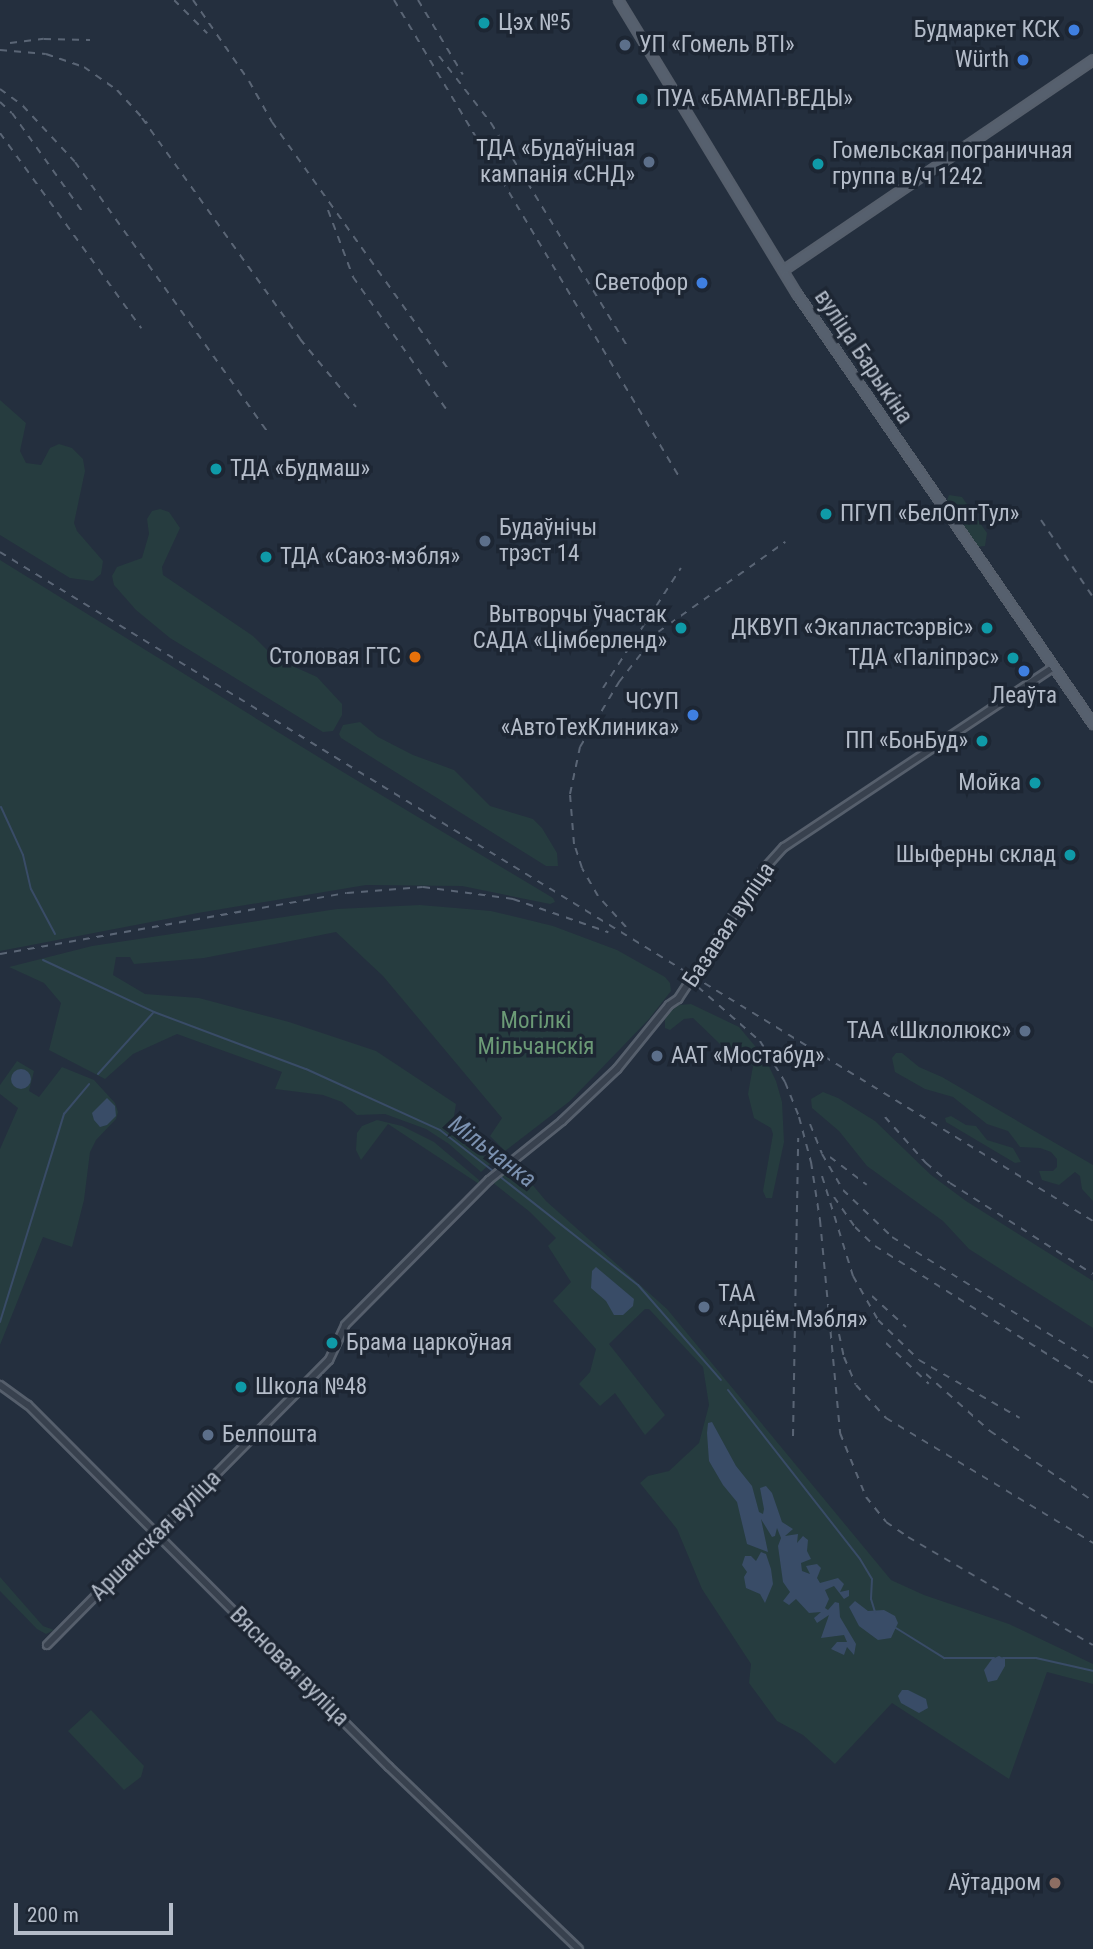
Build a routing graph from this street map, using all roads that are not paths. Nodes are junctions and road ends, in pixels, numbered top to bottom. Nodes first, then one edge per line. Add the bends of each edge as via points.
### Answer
1 (618, 0) edge
2 (1093, 59) edge
3 (783, 270) junction
4 (1054, 667) junction
5 (1093, 724) edge
6 (489, 1180) joint
7 (0, 1385) edge
8 (157, 1536) junction
9 (47, 1645) dead end
10 (579, 1949) edge

1 - 3 main road, вуліца Барыкіна
2 - 3 main road
3 - 4 main road, вуліца Барыкіна
4 - 5 main road, вуліца Барыкіна
4 - 6 street, Базавая вуліца via 784,847 762,870 678,999 617,1069
6 - 8 street, Аршанская вуліца via 345,1325 329,1360
7 - 8 street, Вясновая вуліца via 28,1405
8 - 9 street, Аршанская вуліца
8 - 10 street, Вясновая вуліца via 388,1768

